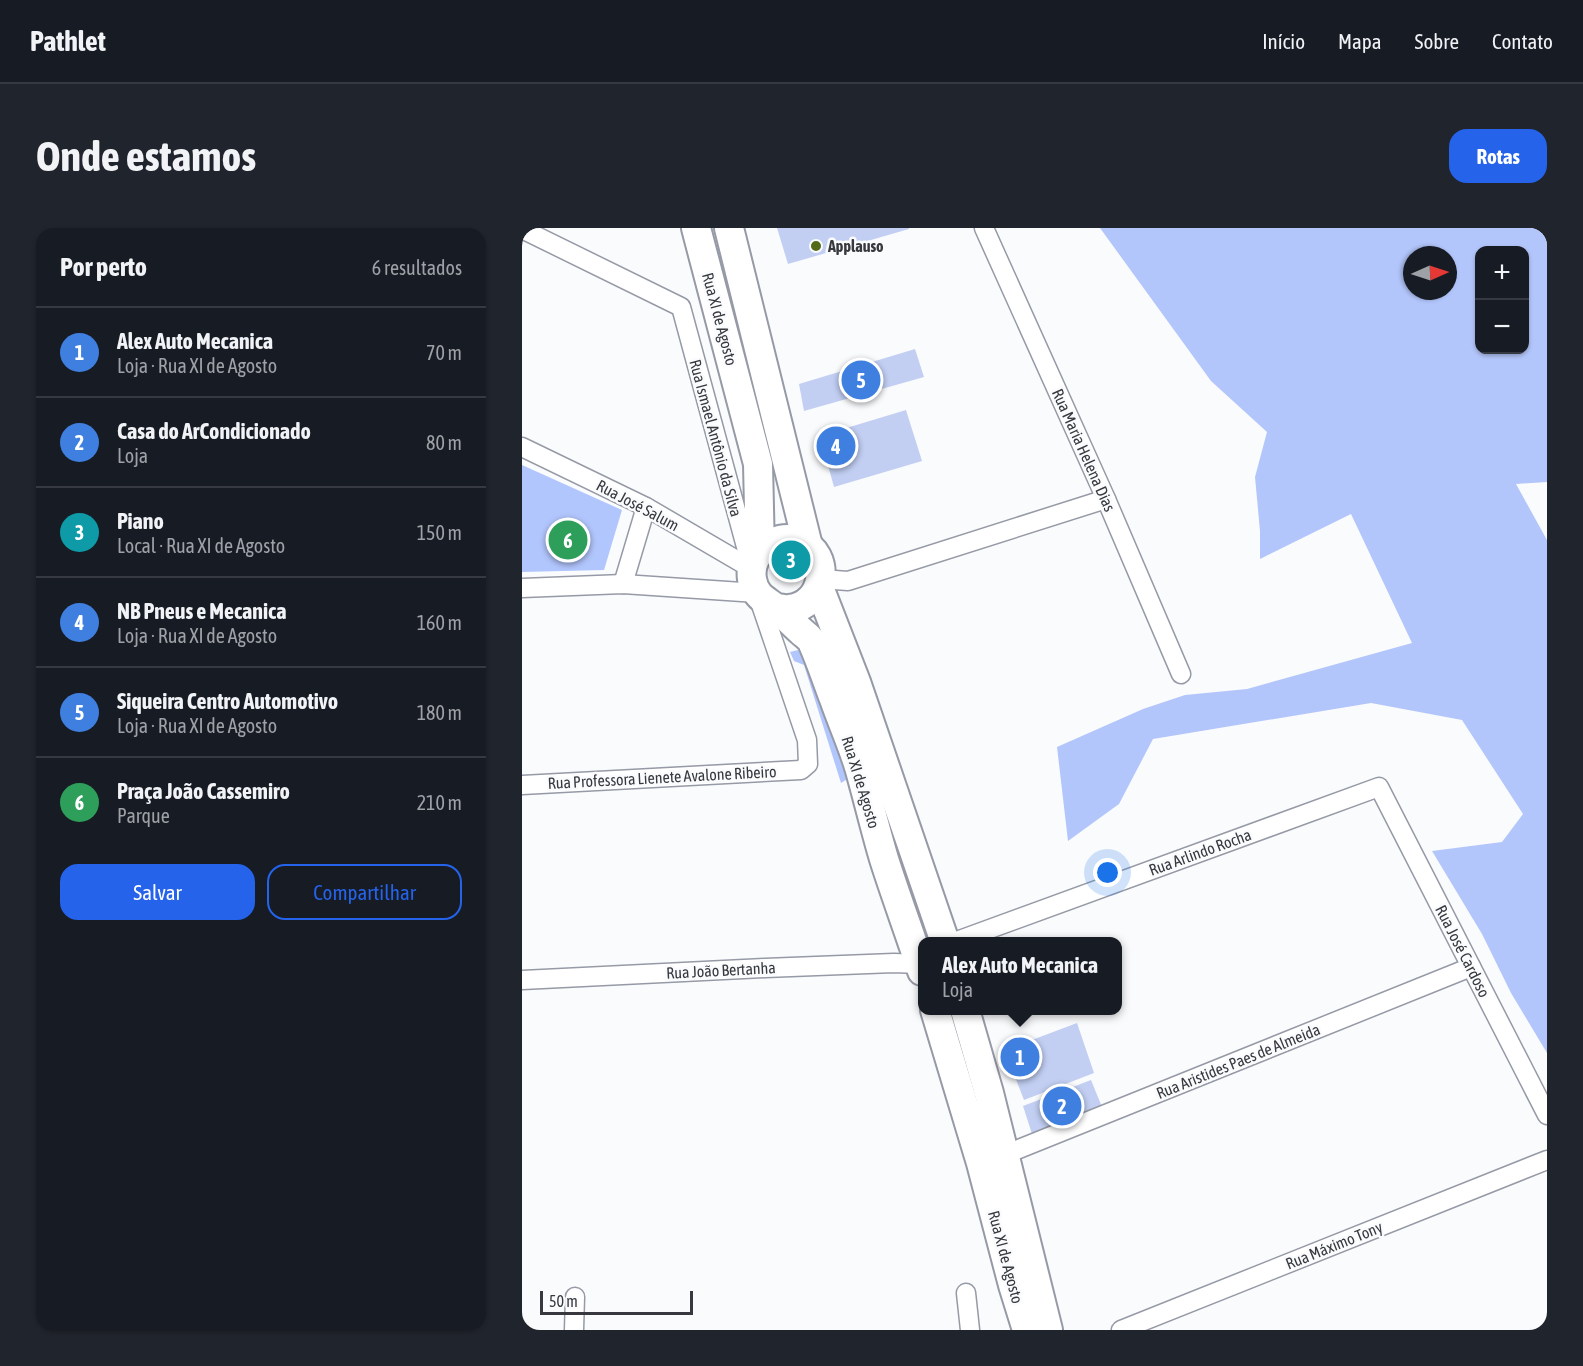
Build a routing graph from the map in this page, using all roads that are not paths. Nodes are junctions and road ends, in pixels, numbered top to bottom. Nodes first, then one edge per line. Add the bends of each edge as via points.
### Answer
1 (696, 228) edge
2 (729, 228) edge
3 (984, 228) edge
4 (522, 230) edge
5 (522, 447) edge
6 (1107, 500) junction
7 (646, 507) junction
8 (808, 546) junction
9 (761, 580) junction
10 (820, 583) junction
11 (623, 584) junction
12 (522, 588) edge
13 (1181, 674) dead end
14 (801, 770) joint
15 (522, 785) edge
16 (1379, 787) joint
17 (943, 937) edge
18 (968, 937) edge
19 (918, 959) edge
20 (918, 967) edge
21 (1471, 968) junction
22 (522, 980) edge
23 (936, 1015) edge
24 (966, 1015) edge
25 (1547, 1115) edge
26 (1004, 1155) junction
27 (1547, 1160) edge
28 (966, 1293) dead end
29 (575, 1297) dead end
30 (574, 1330) edge
31 (970, 1330) edge
32 (1027, 1330) edge
33 (1048, 1330) edge
34 (1121, 1330) edge

1 - 9 main road, Rua XI de Agosto via 758,464
2 - 8 main road, Rua XI de Agosto
3 - 6 street, Rua Maria Helena Dias
4 - 9 street, Rua Ismael Antônio da Silva via 681,307
5 - 7 street, Rua José Salum
6 - 10 street via 848,581
6 - 13 street, Rua Maria Helena Dias
7 - 9 street, Rua José Salum
7 - 11 street
8 - 9 main road via 786,539 763,548
8 - 10 main road via 821,567
9 - 10 main road via 788,610 810,600
9 - 11 street
9 - 14 street, Rua Ismael Antônio da Silva via 807,740 808,764
9 - 19 main road, Rua XI de Agosto via 812,641 858,765
10 - 17 main road, Rua XI de Agosto
11 - 12 street
14 - 15 street, Rua Professora Lienete Avalone Ribeiro
16 - 18 street, Rua Arlindo Rocha
16 - 21 street, Rua José Cardoso
20 - 22 street, Rua João Bertanha via 894,963
21 - 25 street, Rua José Cardoso
21 - 26 street, Rua Aristides Paes de Almeida
23 - 32 main road, Rua XI de Agosto
24 - 26 main road, Rua XI de Agosto
26 - 33 main road, Rua XI de Agosto
27 - 34 street, Rua Máximo Tony
28 - 31 street
29 - 30 street

